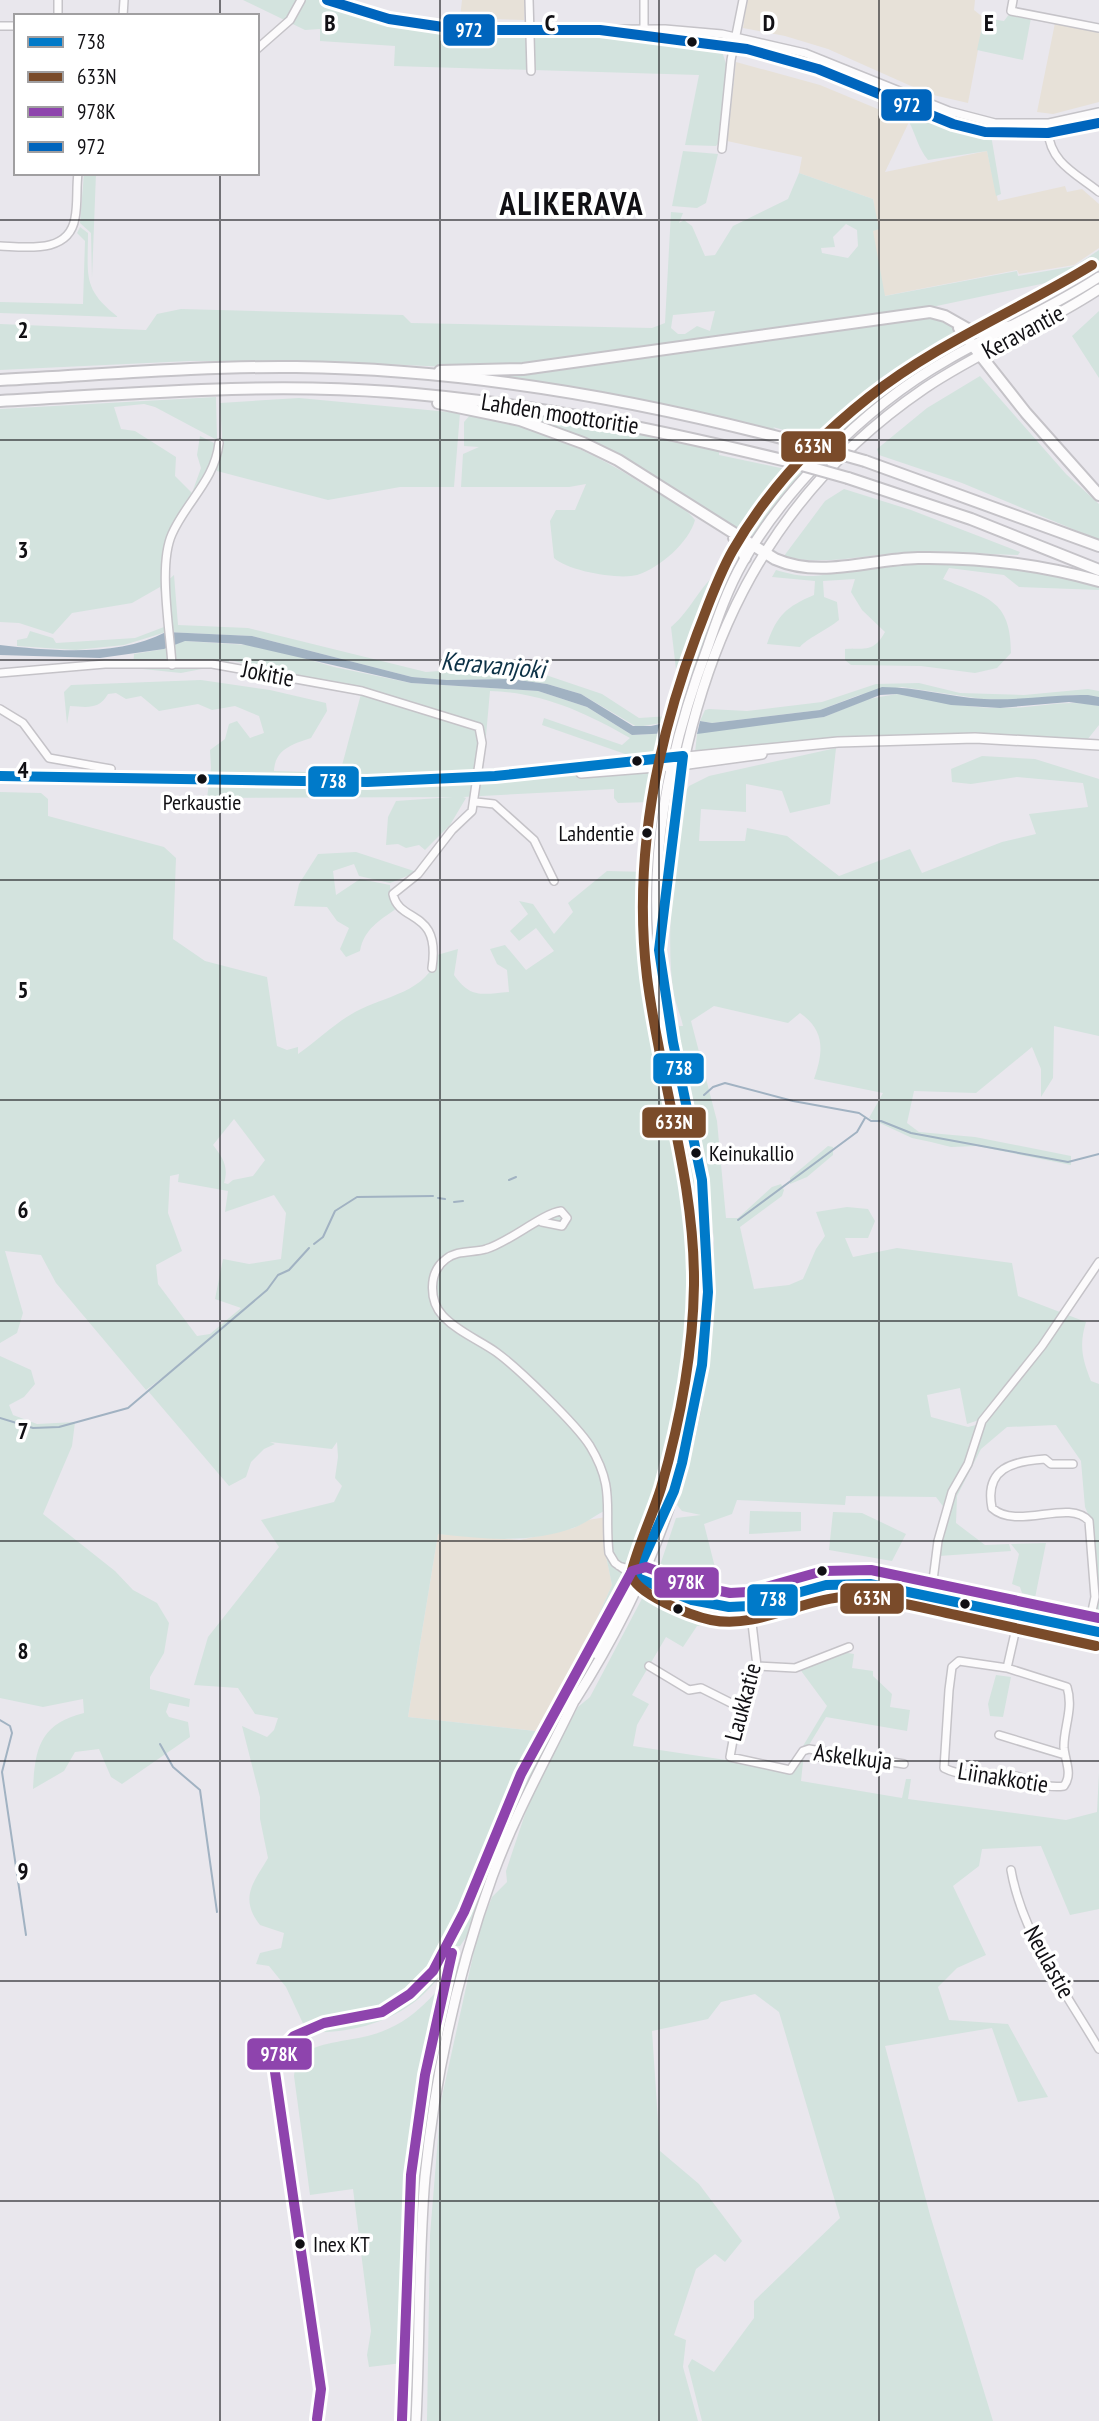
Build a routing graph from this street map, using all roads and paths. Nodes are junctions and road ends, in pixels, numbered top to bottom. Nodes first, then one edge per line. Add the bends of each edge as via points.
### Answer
1 (300, 0) edge
2 (327, 0) edge
3 (529, 0) edge
4 (644, 0) edge
5 (743, 0) edge
6 (1013, 0) edge
7 (1099, 28) edge
8 (529, 32) junction
9 (644, 32) junction
10 (736, 37) junction
11 (734, 46) junction
12 (259, 47) edge
13 (531, 71) dead end
14 (1099, 112) edge
15 (1099, 122) edge
16 (1049, 123) junction
17 (1048, 134) junction
18 (722, 149) dead end
19 (78, 175) edge
20 (1099, 192) edge
21 (0, 246) edge
22 (1099, 277) edge
23 (1099, 289) edge
24 (914, 314) junction
25 (1013, 326) junction
26 (978, 349) junction
27 (374, 370) junction
28 (0, 380) edge
29 (410, 394) junction
30 (0, 401) edge
31 (219, 443) dead end
32 (1099, 495) edge
33 (722, 527) junction
34 (753, 545) junction
35 (1099, 546) edge
36 (765, 553) junction
37 (745, 558) junction
38 (1099, 570) edge
39 (1099, 581) edge
40 (172, 661) junction
41 (0, 673) edge
42 (0, 709) edge
43 (1099, 745) edge
44 (682, 761) junction
45 (671, 762) junction
46 (111, 769) dead end
47 (0, 776) edge
48 (477, 778) junction
49 (476, 802) junction
50 (554, 881) dead end
51 (659, 950) junction
52 (432, 968) dead end
53 (542, 1222) dead end
54 (1099, 1262) edge
55 (1073, 1464) dead end
56 (640, 1576) junction
57 (931, 1596) junction
58 (750, 1606) junction
59 (1019, 1615) junction
60 (1088, 1630) junction
61 (1099, 1632) edge
62 (849, 1647) dead end
63 (757, 1666) junction
64 (649, 1667) dead end
65 (1007, 1668) junction
66 (739, 1707) junction
67 (999, 1735) dead end
68 (1065, 1755) junction
69 (730, 1757) joint
70 (904, 1764) dead end
71 (1011, 1870) dead end
72 (1099, 2049) edge
73 (419, 2318) junction
74 (411, 2421) edge
75 (416, 2421) edge

1 - 12 street via 290,20
2 - 8 street via 389,19 463,30
3 - 8 street
4 - 9 street
5 - 10 street
6 - 7 street via 1011,11
8 - 9 street
8 - 13 street
9 - 10 street via 686,30
9 - 11 street
10 - 11 street
10 - 16 street via 805,53 965,117 995,123
11 - 17 street via 818,69 953,124 995,133
11 - 18 street
14 - 16 street
15 - 17 street
16 - 17 street
17 - 20 street via 1060,164
19 - 21 street via 75,217 68,234 46,246
22 - 25 main road, Keravantie
23 - 26 main road, Keravantie
24 - 25 highway via 945,316 979,334
24 - 26 highway via 946,320
24 - 27 highway via 523,369
25 - 26 main road, Keravantie
26 - 32 highway via 1026,413
26 - 34 main road, Keravantie via 912,383 852,429 808,474
26 - 36 main road, Keravantie via 867,433 802,499
27 - 28 highway, Lahden moottoritie via 226,367
27 - 35 highway, Lahden moottoritie, bridge via 491,381 656,408 865,461
29 - 30 highway, Lahden moottoritie via 298,388
29 - 33 highway via 520,420 583,443 618,460
29 - 38 highway, Lahden moottoritie, bridge via 648,428 791,463 971,519
31 - 40 street via 199,494 168,545
33 - 34 highway
33 - 37 highway via 741,546
34 - 36 highway
34 - 37 main road, Keravantie
36 - 39 highway via 810,569 897,559 1004,561
36 - 44 main road, Keravantie via 730,616
37 - 45 main road, Keravantie via 682,718
40 - 41 street, Jokitie
40 - 48 street, Jokitie via 362,691 479,727 482,743
42 - 46 street via 23,723 49,758
43 - 44 main road via 975,738 804,746
44 - 45 main road
44 - 51 main road, Keravantie
45 - 48 main road
45 - 51 main road, Keravantie via 656,886
47 - 48 main road via 241,783
48 - 49 street
49 - 50 street via 494,804 529,835
49 - 52 street via 418,874 393,894 396,903 432,935 436,946
51 - 56 main road, Keravantie via 702,1181 708,1266 702,1365 674,1491
53 - 56 street via 488,1249 449,1256 436,1270 434,1296 443,1316 506,1360 585,1438 608,1488 609,1553 618,1566
54 - 57 street via 1042,1346 982,1422 938,1541
55 - 60 street via 1051,1464 1045,1459 1004,1467 991,1487 992,1508 1008,1517 1076,1513 1090,1521 1095,1597
56 - 58 street via 714,1606
56 - 73 main road, Keravantie via 531,1783 466,1957 434,2104 425,2177
57 - 58 street via 841,1583
57 - 59 street
58 - 63 street, Laukkatie
59 - 60 street
59 - 65 street
60 - 61 street
62 - 63 street via 795,1668
63 - 66 street, Laukkatie
64 - 66 street via 689,1690 701,1688
65 - 68 street, Liinakkotie via 1067,1687
65 - 68 street, Liinakkotie via 955,1663 944,1768 989,1777 1018,1776 1058,1787 1067,1781
66 - 69 street, Laukkatie
67 - 68 street
69 - 70 street, Askelkuja via 790,1769 809,1749
71 - 72 street, Neulastie via 1015,1896 1030,1930
73 - 74 main road, Keravantie
73 - 75 main road, Keravantie

